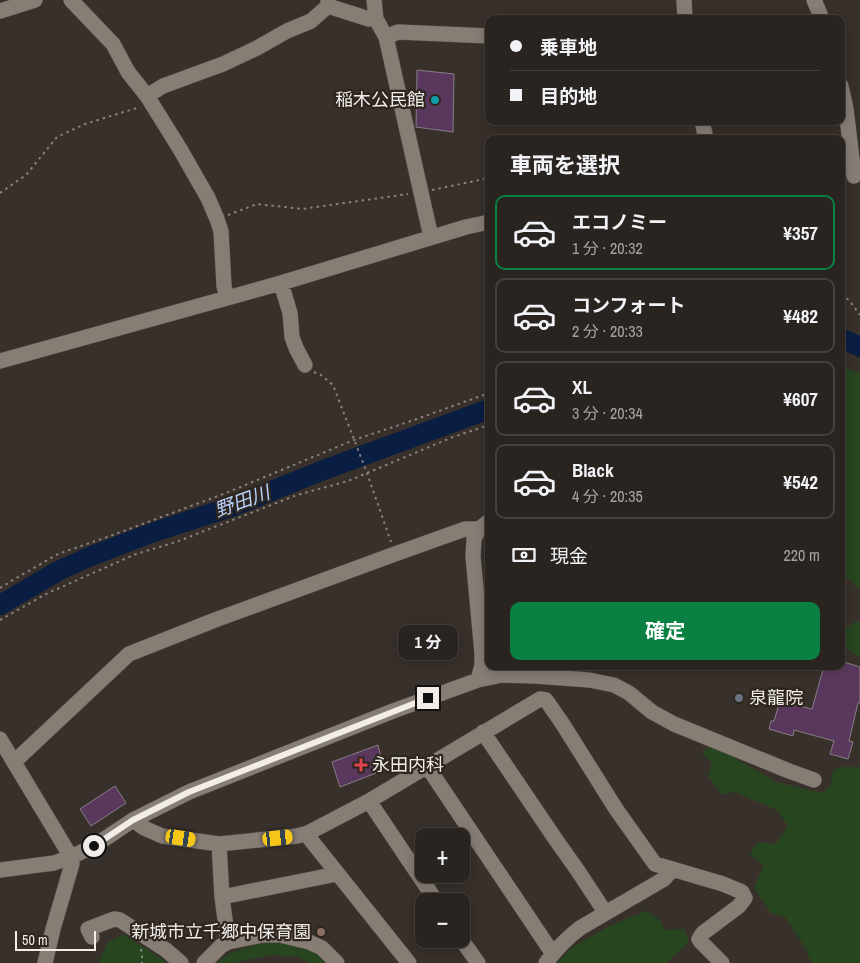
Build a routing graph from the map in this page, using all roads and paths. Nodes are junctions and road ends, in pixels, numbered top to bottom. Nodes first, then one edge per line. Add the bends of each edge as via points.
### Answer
1 (35, 0) edge
2 (71, 0) edge
3 (374, 0) edge
4 (684, 0) edge
5 (814, 0) edge
6 (328, 3) edge
7 (0, 11) edge
8 (685, 15) edge
9 (820, 15) edge
10 (376, 18) junction
11 (485, 36) edge
12 (386, 37) junction
13 (149, 100) junction
14 (845, 104) edge
15 (852, 177) edge
16 (485, 179) edge
17 (421, 192) junction
18 (0, 193) edge
19 (218, 219) junction
20 (485, 223) edge
21 (431, 237) junction
22 (281, 282) junction
23 (227, 298) junction
24 (845, 298) edge
25 (860, 315) edge
26 (0, 361) edge
27 (305, 364) joint
28 (485, 394) edge
29 (485, 426) edge
30 (354, 440) junction
31 (367, 473) junction
32 (484, 525) edge
33 (395, 554) junction
34 (0, 588) edge
35 (0, 620) edge
36 (478, 680) junction
37 (483, 732) junction
38 (0, 739) edge
39 (14, 762) junction
40 (426, 766) junction
41 (814, 780) dead end
42 (369, 801) junction
43 (133, 820) junction
44 (308, 833) junction
45 (219, 844) junction
46 (71, 857) junction
47 (673, 869) junction
48 (0, 870) edge
49 (336, 872) junction
50 (431, 893) edge
51 (222, 897) junction
52 (605, 912) junction
53 (92, 937) dead end
54 (228, 942) junction
55 (467, 948) edge
56 (550, 957) edge
57 (46, 963) edge
58 (181, 963) edge
59 (204, 963) edge
60 (337, 963) edge
61 (409, 963) edge
62 (478, 963) edge
63 (722, 963) edge

1 - 7 street
2 - 13 street via 113,44 128,72
3 - 10 street
4 - 8 street
5 - 9 street
6 - 10 street via 370,19
6 - 13 street via 311,21 224,64 163,86
10 - 12 street
11 - 12 street via 398,32
12 - 17 street
13 - 18 path via 57,137 26,175
13 - 19 street
14 - 15 street
16 - 17 path
17 - 19 path via 302,209 257,204
17 - 21 street
19 - 23 street
20 - 21 street
21 - 22 street
22 - 23 street
22 - 27 street via 290,313 292,337
23 - 26 street
24 - 25 path
27 - 30 path via 333,385
28 - 30 path
29 - 31 path
30 - 31 path
30 - 34 path via 226,493 58,554
31 - 33 path
31 - 35 path via 136,554 48,593
32 - 33 street
32 - 36 street via 474,539 472,556 482,653
33 - 39 street via 129,654
36 - 41 street via 502,675 535,676 614,685 674,724
36 - 43 street via 189,792
37 - 40 street
37 - 47 street via 540,699 546,700 655,864
37 - 52 street
38 - 39 street
39 - 46 street
40 - 42 street
40 - 56 street via 549,948
42 - 44 street
42 - 50 street
43 - 45 street via 162,836
43 - 46 street
44 - 45 street
44 - 49 street
45 - 51 street
46 - 48 street via 54,863
46 - 57 street via 72,864
47 - 52 street via 664,879
47 - 63 street via 742,892 745,898 739,906 699,939
49 - 51 street
49 - 61 street
51 - 54 street
52 - 56 street via 570,936
53 - 58 street via 88,929 114,919 120,920
54 - 59 street
54 - 60 street via 280,935 322,948
55 - 62 street

